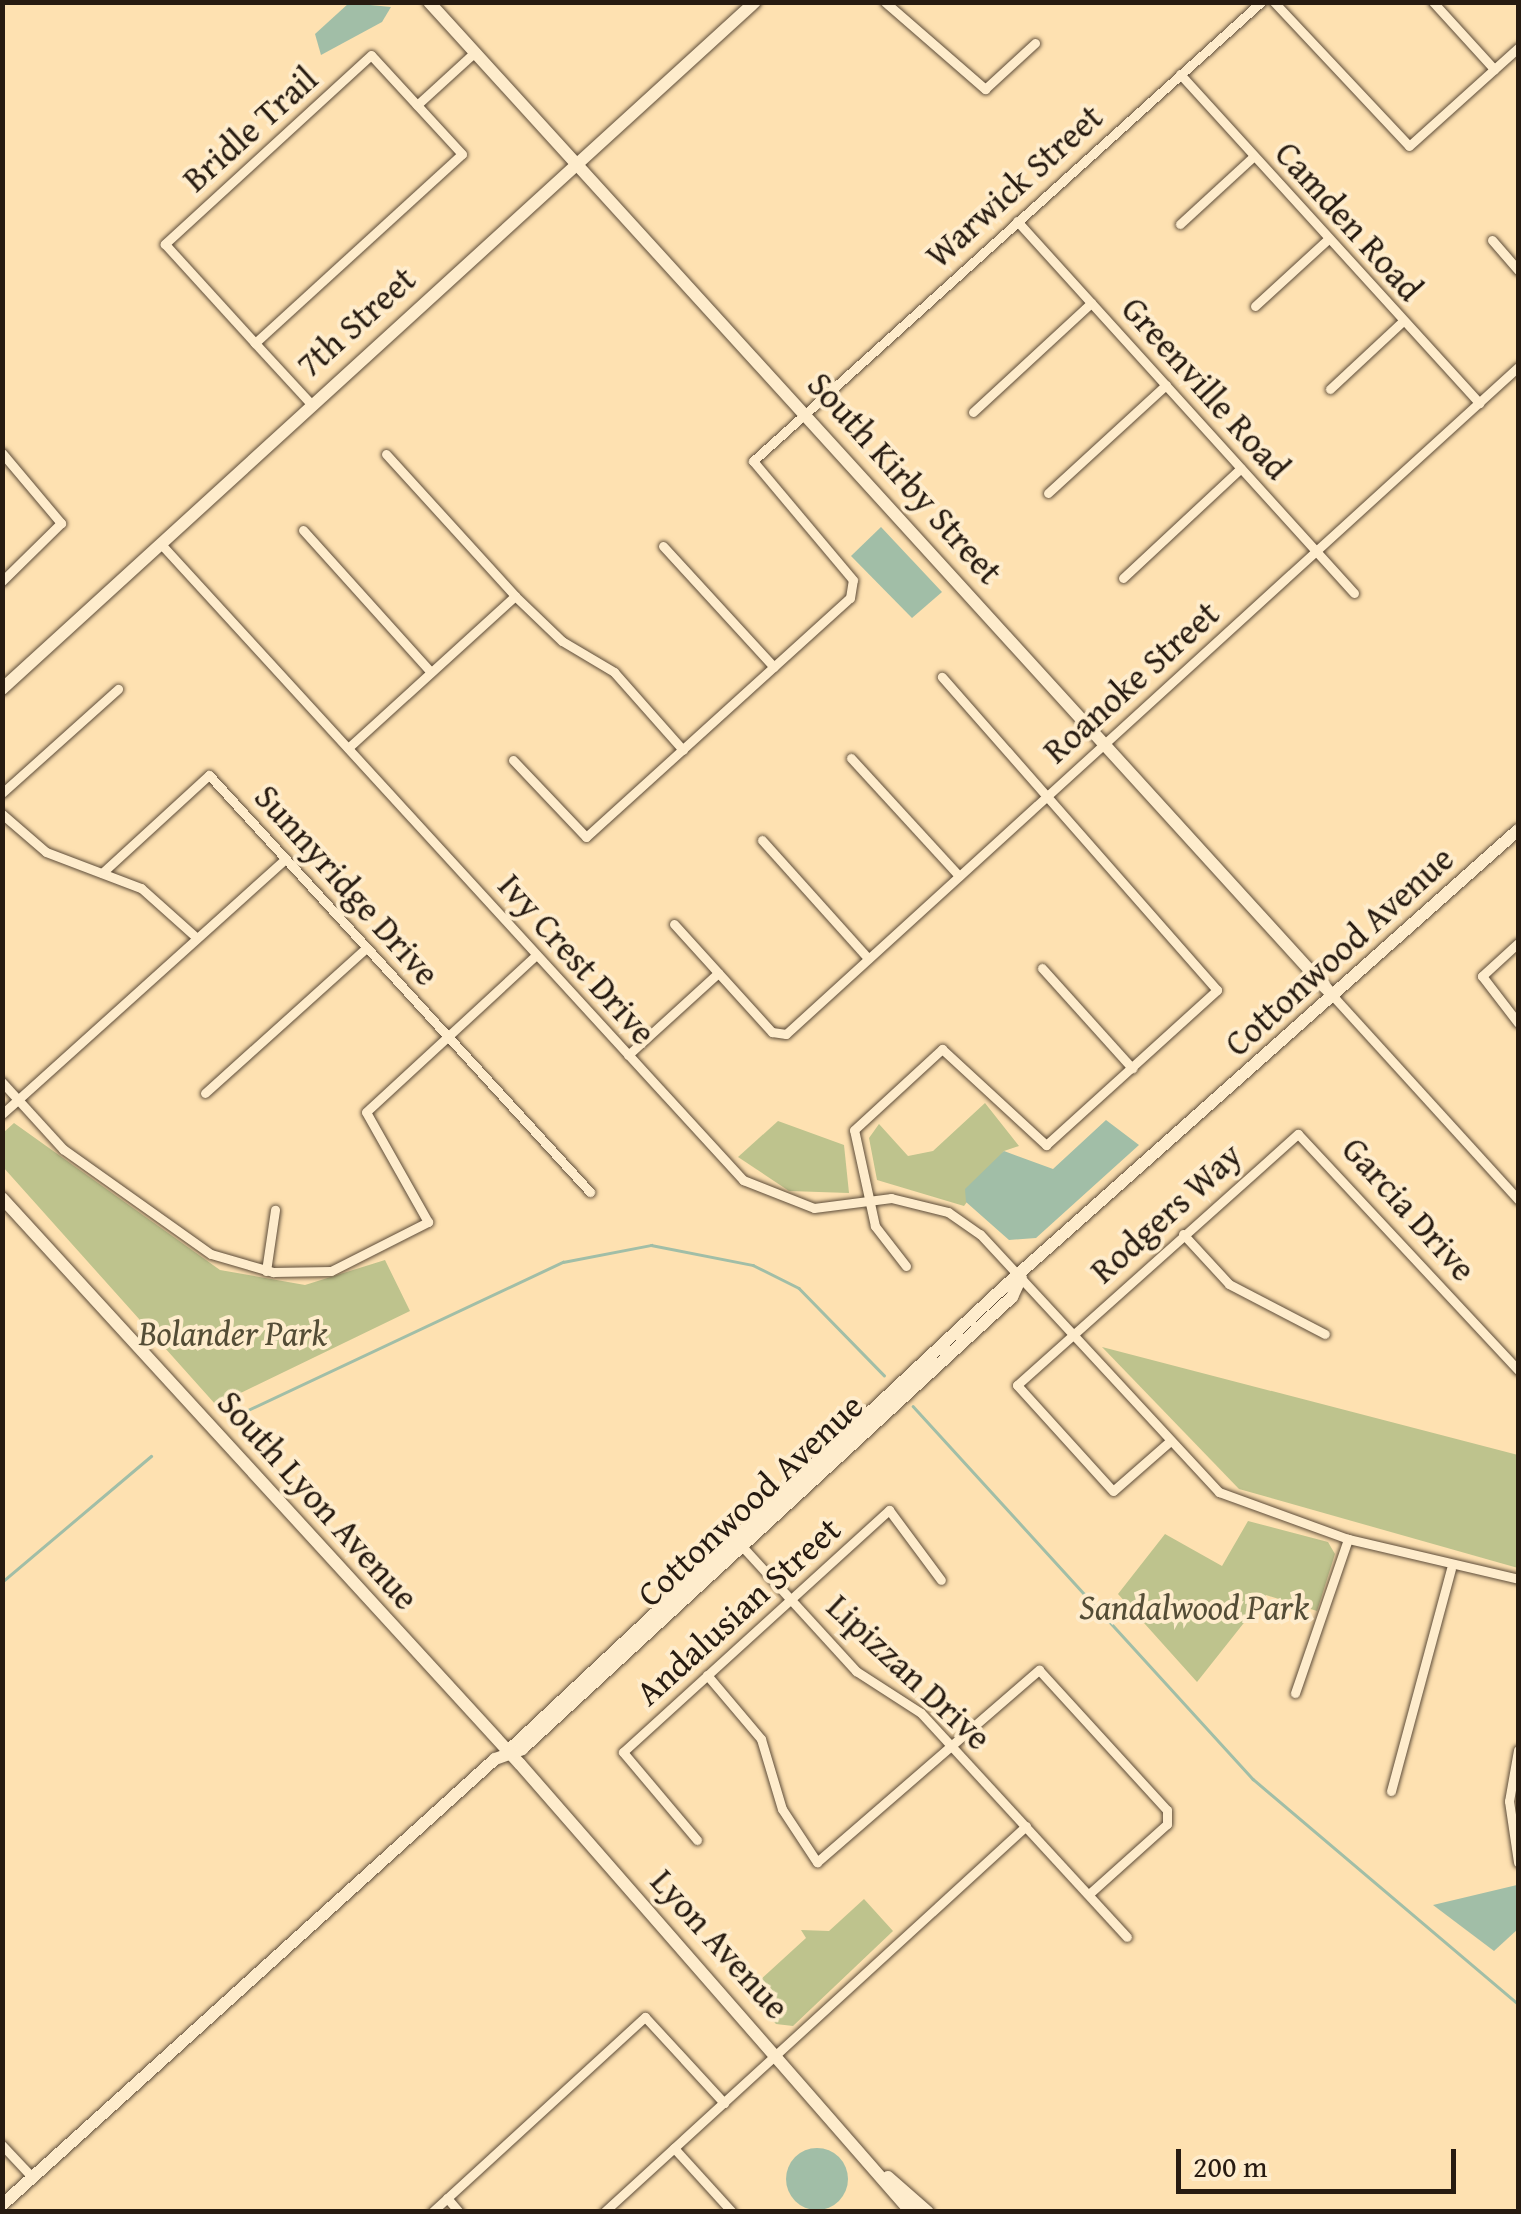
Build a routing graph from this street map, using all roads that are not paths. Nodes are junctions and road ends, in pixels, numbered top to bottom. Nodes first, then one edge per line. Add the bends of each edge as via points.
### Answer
1 (430, 2) edge
2 (754, 2) edge
3 (885, 2) edge
4 (1261, 2) edge
5 (1274, 2) edge
6 (1434, 2) edge
7 (1036, 43) dead end
8 (1518, 48) edge
9 (475, 52) junction
10 (1494, 69) junction
11 (1180, 74) junction
12 (417, 105) junction
13 (1254, 156) junction
14 (576, 162) junction
15 (1017, 221) junction
16 (1180, 224) dead end
17 (1328, 239) junction
18 (1492, 240) dead end
19 (1518, 270) edge
20 (1091, 303) junction
21 (1255, 306) dead end
22 (1403, 321) junction
23 (256, 343) junction
24 (1518, 367) edge
25 (1166, 385) junction
26 (1330, 389) dead end
27 (1479, 403) junction
28 (311, 404) junction
29 (973, 412) dead end
30 (806, 413) junction
31 (2, 453) edge
32 (386, 454) dead end
33 (1242, 468) junction
34 (1048, 493) dead end
35 (302, 530) dead end
36 (159, 542) junction
37 (663, 546) dead end
38 (1316, 551) junction
39 (1123, 578) dead end
40 (2, 581) edge
41 (1354, 593) dead end
42 (515, 596) junction
43 (774, 667) junction
44 (431, 672) junction
45 (942, 677) dead end
46 (2, 689) edge
47 (118, 689) dead end
48 (1104, 744) junction
49 (348, 748) junction
50 (683, 750) junction
51 (852, 758) dead end
52 (513, 760) dead end
53 (2, 793) edge
54 (1049, 794) junction
55 (2, 814) edge
56 (1518, 830) edge
57 (762, 840) dead end
58 (285, 858) junction
59 (102, 873) junction
60 (959, 876) junction
61 (674, 924) dead end
62 (197, 938) junction
63 (1518, 943) edge
64 (366, 948) junction
65 (535, 956) junction
66 (868, 958) junction
67 (1042, 968) dead end
68 (718, 973) junction
69 (1333, 996) junction
70 (1518, 1023) edge
71 (446, 1036) junction
72 (628, 1056) junction
73 (1132, 1068) junction
74 (2, 1082) edge
75 (206, 1093) dead end
76 (18, 1100) junction
77 (2, 1114) edge
78 (1298, 1134) joint
79 (590, 1192) dead end
80 (2, 1198) edge
81 (1518, 1199) edge
82 (869, 1200) junction
83 (275, 1210) dead end
84 (1183, 1234) junction
85 (906, 1266) dead end
86 (266, 1271) junction
87 (1022, 1278) junction
88 (1324, 1334) dead end
89 (1072, 1335) junction
90 (1518, 1370) edge
91 (1169, 1442) junction
92 (1348, 1539) junction
93 (739, 1543) junction
94 (1451, 1570) junction
95 (1518, 1579) edge
96 (940, 1580) dead end
97 (791, 1599) junction
98 (707, 1675) junction
99 (1295, 1692) dead end
100 (950, 1742) junction
101 (1518, 1750) edge
102 (507, 1752) junction
103 (1391, 1791) dead end
104 (1514, 1821) edge
105 (1026, 1826) junction
106 (697, 1840) dead end
107 (1518, 1862) edge
108 (1089, 1894) junction
109 (1127, 1937) dead end
110 (777, 2054) junction
111 (724, 2102) junction
112 (2, 2145) edge
113 (674, 2148) junction
114 (32, 2177) junction
115 (888, 2177) junction
116 (446, 2198) junction
117 (2, 2204) edge
118 (432, 2212) edge
119 (459, 2212) edge
120 (604, 2212) edge
121 (732, 2212) edge
122 (911, 2212) edge
123 (928, 2212) edge

1 - 9 street, South Kirby Street
2 - 14 street, 7th Street
3 - 7 street via 985,89
4 - 11 street, Warwick Street
5 - 10 street via 1409,146
6 - 10 street
8 - 10 street
9 - 12 street
9 - 14 street, South Kirby Street
11 - 13 street, Camden Road
11 - 15 street, Warwick Street
12 - 23 street via 462,154
12 - 23 street, Bridle Trail via 371,55 165,244
13 - 16 street
13 - 17 street, Camden Road
14 - 28 street, 7th Street
14 - 30 street, South Kirby Street
15 - 20 street, Greenville Road
15 - 30 street, Warwick Street
17 - 21 street
17 - 22 street, Camden Road
18 - 19 street
20 - 25 street, Greenville Road
20 - 29 street
22 - 26 street
22 - 27 street, Camden Road
23 - 28 street
24 - 27 street, Roanoke Street
25 - 33 street, Greenville Road
25 - 34 street
27 - 38 street, Roanoke Street
28 - 36 street, 7th Street
30 - 43 street, Warwick Street via 752,468 857,589
30 - 48 street, South Kirby Street
31 - 40 street via 60,522
32 - 42 street
33 - 38 street, Greenville Road
33 - 39 street
35 - 44 street
36 - 46 street, 7th Street
36 - 49 street, Ivy Crest Drive
37 - 43 street
38 - 41 street, Greenville Road
38 - 48 street, Roanoke Street
42 - 44 street
42 - 50 street via 562,642 614,672
43 - 50 street
44 - 49 street
45 - 54 street
47 - 53 street
48 - 54 street, Roanoke Street
48 - 69 street, South Kirby Street
49 - 65 street, Ivy Crest Drive
50 - 52 street via 586,837
51 - 60 street
54 - 60 street, Roanoke Street
54 - 73 street via 1216,980 1217,990
55 - 59 street via 46,852
56 - 69 street, Cottonwood Avenue
57 - 66 street
58 - 59 street, Sunnyridge Drive via 204,774
58 - 62 street
58 - 64 street, Sunnyridge Drive
59 - 62 street via 157,899
60 - 66 street, Roanoke Street
61 - 68 street
62 - 76 street
63 - 70 street via 1482,982
64 - 71 street, Sunnyridge Drive
64 - 75 street
65 - 71 street
65 - 72 street, Ivy Crest Drive
66 - 68 street, Roanoke Street via 780,1037
67 - 73 street
68 - 72 street
69 - 81 street
69 - 87 street, Cottonwood Avenue
71 - 79 street, Sunnyridge Drive
71 - 86 street via 365,1116 405,1170 428,1222 331,1271
72 - 82 street, Ivy Crest Drive via 759,1191 814,1208
73 - 82 street via 1039,1146 942,1049 854,1130
74 - 76 street
76 - 77 street
76 - 86 street via 63,1149 212,1254
78 - 84 street, Rodgers Way
78 - 90 street, Garcia Drive
80 - 102 street, South Lyon Avenue
82 - 85 street via 878,1234
82 - 87 street, Ivy Crest Drive via 948,1212
83 - 86 street
84 - 88 street via 1240,1292
84 - 89 street, Rodgers Way
87 - 89 street, Ivy Crest Drive
87 - 93 street, Cottonwood Avenue via 1012,1297
89 - 91 street, Ivy Crest Drive
89 - 91 street, Rodgers Way via 1017,1385 1113,1491
91 - 92 street, Ivy Crest Drive via 1233,1500
92 - 94 street, Ivy Crest Drive
92 - 99 street
93 - 97 street, Lipizzan Drive
93 - 102 street, Cottonwood Avenue
94 - 95 street, Ivy Crest Drive
94 - 103 street
96 - 97 street, Andalusian Street via 889,1510
97 - 98 street, Andalusian Street
97 - 100 street, Lipizzan Drive via 856,1671
98 - 100 street via 761,1739 782,1809 817,1862
98 - 106 street, Andalusian Street via 623,1752
100 - 105 street, Lipizzan Drive
100 - 108 street via 1030,1670 1168,1810 1167,1824
101 - 104 street
102 - 110 street, Lyon Avenue
102 - 114 street, Cottonwood Avenue
104 - 107 street
105 - 108 street, Lipizzan Drive
105 - 110 street
108 - 109 street, Lipizzan Drive
110 - 111 street
110 - 115 street, Lyon Avenue
111 - 113 street
111 - 116 street via 645,2017
112 - 114 street
113 - 120 street
113 - 121 street
114 - 117 street, Cottonwood Avenue
115 - 122 street, Lyon Avenue
115 - 123 street, Lyon Avenue
116 - 118 street
116 - 119 street

